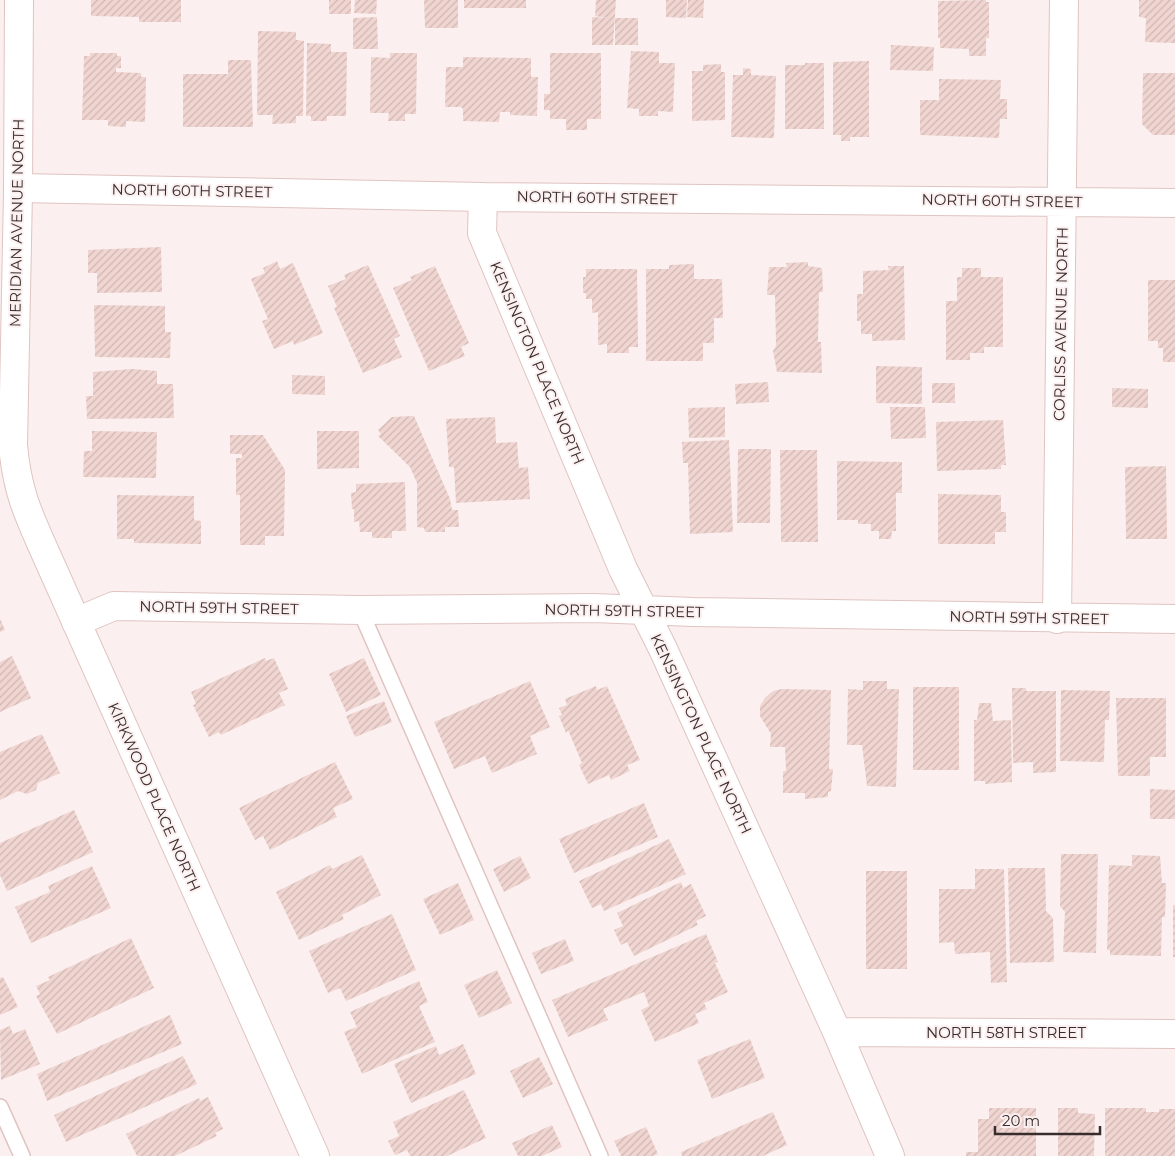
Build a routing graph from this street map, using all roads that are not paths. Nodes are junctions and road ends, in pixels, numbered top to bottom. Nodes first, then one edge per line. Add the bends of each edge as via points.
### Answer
1 (19, 0) edge
2 (1064, 0) edge
3 (18, 188) junction
4 (483, 196) junction
5 (1062, 202) junction
6 (1175, 203) edge
7 (6, 444) edge
8 (360, 610) junction
9 (643, 610) junction
10 (1057, 619) junction
11 (1175, 619) edge
12 (76, 622) junction
13 (837, 1032) junction
14 (1175, 1034) edge
15 (0, 1107) edge
16 (22, 1156) edge
17 (314, 1156) edge
18 (600, 1156) edge
19 (890, 1156) edge

1 - 3 street, MERIDIAN AVENUE NORTH
2 - 5 street, CORLISS AVENUE NORTH
3 - 4 street, NORTH 60TH STREET
3 - 7 street, MERIDIAN AVENUE NORTH
4 - 5 street, NORTH 60TH STREET
4 - 9 street, KENSINGTON PLACE NORTH via 482,233
5 - 6 street, NORTH 60TH STREET
5 - 10 street, CORLISS AVENUE NORTH
7 - 12 street, KIRKWOOD PLACE NORTH via 22,501
8 - 9 street, NORTH 59TH STREET
8 - 12 street, NORTH 59TH STREET via 114,606
8 - 18 lane
9 - 10 street, NORTH 59TH STREET
9 - 13 street, KENSINGTON PLACE NORTH
10 - 11 street, NORTH 59TH STREET
12 - 17 street, KIRKWOOD PLACE NORTH
13 - 14 street, NORTH 58TH STREET
13 - 19 street, KENSINGTON PLACE NORTH
15 - 16 lane

